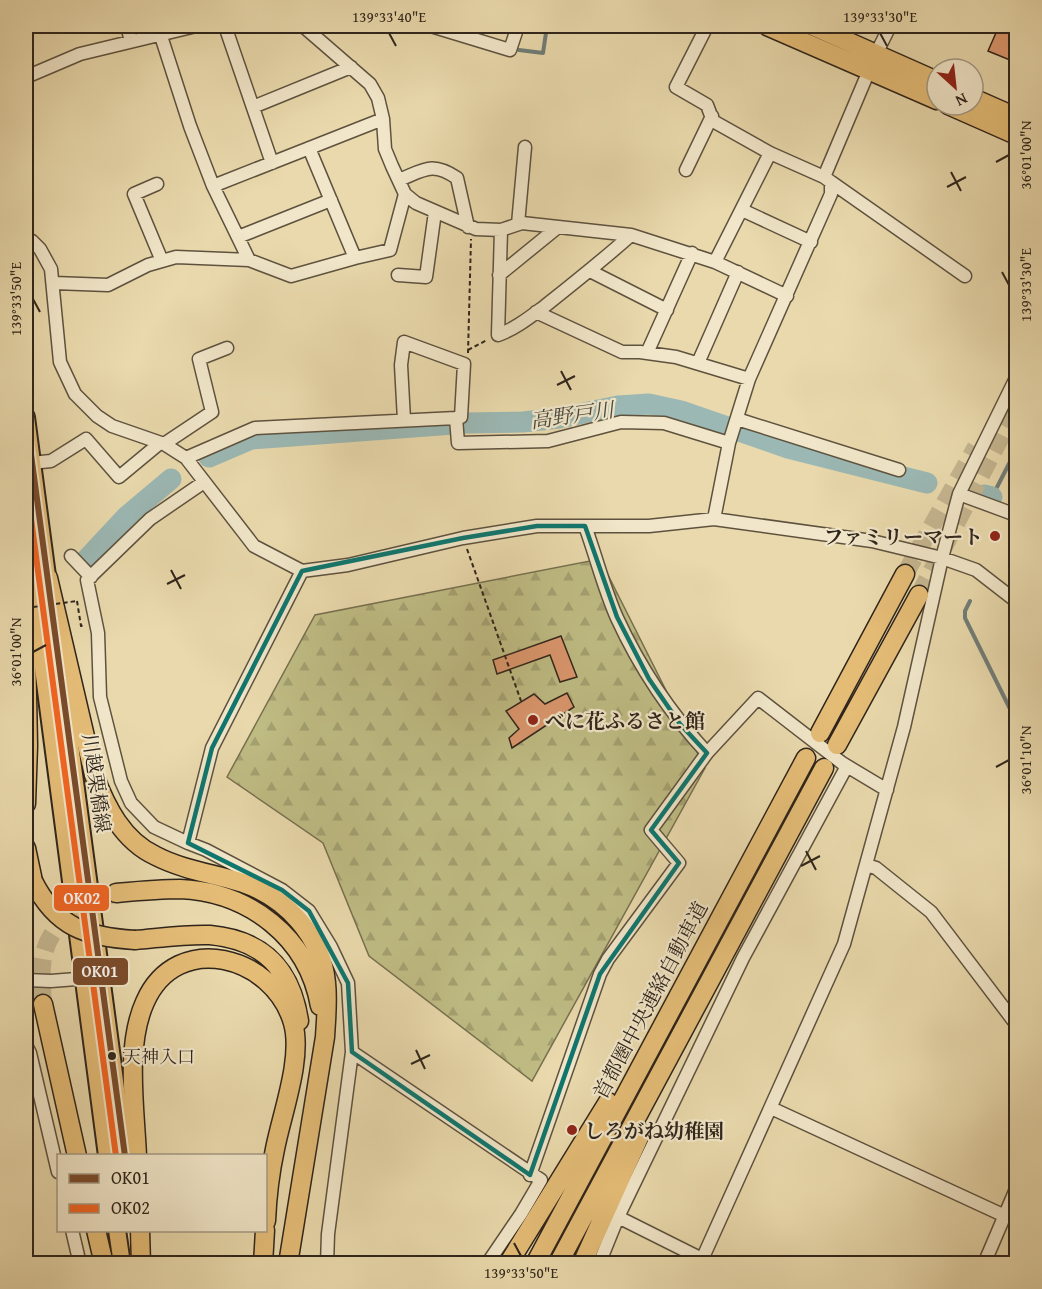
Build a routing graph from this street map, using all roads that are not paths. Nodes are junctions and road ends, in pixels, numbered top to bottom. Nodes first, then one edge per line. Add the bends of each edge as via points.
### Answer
1 (127, 26) edge
2 (188, 26) edge
3 (225, 26) edge
4 (303, 26) edge
5 (431, 26) edge
6 (518, 26) edge
7 (707, 26) edge
8 (766, 26) edge
9 (813, 26) edge
10 (890, 26) edge
11 (160, 33) junction
12 (131, 41) junction
13 (873, 62) junction
14 (351, 67) junction
15 (26, 77) edge
16 (925, 77) edge
17 (925, 93) edge
18 (985, 103) edge
19 (253, 106) junction
20 (712, 116) junction
21 (976, 117) edge
22 (1017, 117) edge
23 (383, 119) junction
24 (1017, 135) edge
25 (525, 147) dead end
26 (309, 148) junction
27 (770, 153) junction
28 (272, 163) junction
29 (686, 170) dead end
30 (399, 180) junction
31 (828, 180) junction
32 (157, 184) dead end
33 (213, 186) junction
34 (405, 194) junction
35 (331, 200) junction
36 (742, 210) junction
37 (435, 212) junction
38 (518, 224) junction
39 (470, 227) junction
40 (558, 227) junction
41 (501, 230) junction
42 (631, 235) junction
43 (238, 237) junction
44 (26, 238) edge
45 (811, 242) junction
46 (692, 253) junction
47 (355, 258) junction
48 (249, 260) junction
49 (162, 261) junction
50 (716, 262) junction
51 (590, 271) junction
52 (738, 272) junction
53 (398, 275) dead end
54 (499, 275) junction
55 (966, 276) dead end
56 (54, 283) junction
57 (787, 296) junction
58 (667, 309) junction
59 (536, 312) junction
60 (227, 348) dead end
61 (647, 353) junction
62 (698, 363) junction
63 (1017, 378) edge
64 (749, 379) junction
65 (26, 417) edge
66 (456, 418) junction
67 (736, 419) junction
68 (404, 420) junction
69 (729, 443) junction
70 (162, 444) junction
71 (186, 458) junction
72 (31, 463) junction
73 (899, 470) dead end
74 (204, 482) junction
75 (959, 494) junction
76 (1017, 515) edge
77 (714, 519) junction
78 (585, 526) junction
79 (26, 538) edge
80 (71, 556) dead end
81 (942, 558) junction
82 (302, 571) junction
83 (905, 574) tunnel mouth
84 (91, 577) junction
85 (48, 578) junction
86 (919, 595) tunnel mouth
87 (1017, 601) edge
88 (26, 644) edge
89 (820, 733) dead end
90 (837, 745) dead end
91 (707, 753) junction
92 (806, 758) dead end
93 (847, 766) junction
94 (824, 768) dead end
95 (887, 790) junction
96 (26, 804) edge
97 (188, 843) junction
98 (26, 848) edge
99 (866, 865) junction
100 (116, 893) tunnel mouth
101 (708, 940) junction
102 (102, 977) junction
103 (82, 979) junction
104 (26, 980) edge
105 (708, 984) junction
106 (43, 1004) tunnel mouth
107 (1017, 1024) edge
108 (325, 1037) junction
109 (297, 1046) junction
110 (27, 1052) edge
111 (352, 1052) junction
112 (771, 1108) junction
113 (78, 1154) edge
114 (107, 1154) edge
115 (125, 1154) edge
116 (137, 1154) edge
117 (57, 1168) edge
118 (535, 1178) junction
119 (1017, 1189) edge
120 (267, 1212) edge
121 (1005, 1216) junction
122 (618, 1217) junction
123 (72, 1232) edge
124 (96, 1232) edge
125 (117, 1232) edge
126 (135, 1232) edge
127 (140, 1232) edge
128 (265, 1232) edge
129 (292, 1238) junction
130 (705, 1262) edge
131 (80, 1263) edge
132 (104, 1263) edge
133 (122, 1263) edge
134 (141, 1263) edge
135 (263, 1263) edge
136 (288, 1263) edge
137 (298, 1263) edge
138 (327, 1263) edge
139 (487, 1263) edge
140 (508, 1263) edge
141 (535, 1263) edge
142 (558, 1263) edge
143 (582, 1263) edge
144 (599, 1263) edge
145 (984, 1263) edge

1 - 12 street
2 - 11 street
3 - 19 street
4 - 14 street
5 - 6 street via 510,50
7 - 20 street via 676,87 707,105
8 - 13 highway
9 - 13 highway
10 - 13 street
11 - 12 street
11 - 33 street
12 - 15 street via 80,54
13 - 16 highway
13 - 17 highway
13 - 31 street
14 - 19 street
14 - 23 street via 370,84
18 - 22 highway
19 - 28 street
20 - 27 street via 713,121
20 - 29 street
21 - 24 highway
23 - 26 street
23 - 30 street via 386,149
25 - 38 street
26 - 28 street
26 - 35 street
27 - 31 street
27 - 36 street
28 - 33 street
30 - 34 street
30 - 39 street via 430,168 444,169 457,178
31 - 45 street via 831,195
31 - 55 street
32 - 49 street via 134,194
33 - 43 street
34 - 37 street
34 - 47 street via 390,250
35 - 43 street
35 - 47 street
36 - 45 street
36 - 50 street
37 - 39 street
37 - 53 street via 426,278
38 - 40 street
38 - 41 street
39 - 41 street
40 - 42 street
40 - 54 street
41 - 54 street
42 - 46 street
42 - 51 street
43 - 48 street
44 - 56 street via 40,249
45 - 57 street
46 - 50 street
46 - 58 street
47 - 48 street via 291,276
48 - 49 street via 176,257
49 - 56 street via 108,285
50 - 52 street
51 - 58 street
51 - 59 street
52 - 57 street
52 - 62 street
54 - 59 street via 498,335
56 - 70 street via 60,362 75,394 112,426
57 - 64 street
58 - 61 street
59 - 61 street via 622,352
60 - 70 street via 199,359 212,412
61 - 62 street
62 - 64 street
63 - 75 street
64 - 67 street
65 - 72 main road, 川越栗橋線
66 - 68 street
66 - 68 street via 461,417 464,364 404,342
66 - 69 street via 458,443 548,441 621,422 664,423
67 - 69 street
67 - 73 street
68 - 71 street via 255,428
69 - 77 street
70 - 71 street
70 - 72 street via 119,477 86,439 51,460
71 - 74 street
72 - 85 main road, 川越栗橋線
74 - 82 street via 254,546
74 - 84 street via 150,519
75 - 76 street
75 - 81 street
77 - 78 street via 649,526
77 - 81 street via 872,541
78 - 82 street via 537,526
78 - 91 street via 616,617 638,658 680,724
79 - 103 main road, 川越栗橋線
80 - 84 street
81 - 87 street via 976,570
81 - 95 street
82 - 97 street via 212,748
83 - 89 highway
84 - 97 street via 87,580 98,633 100,697 120,781 132,803 154,827
85 - 102 main road, 川越栗橋線
85 - 108 highway via 94,775 104,802 134,842 155,856 245,884 272,896 292,912 321,956 327,997
86 - 90 highway
88 - 96 highway
91 - 93 street via 758,698
91 - 118 street via 651,830 679,862 600,975
92 - 101 highway, 首都圏中央連絡自動車道
93 - 95 street
93 - 122 street via 743,958
94 - 105 highway
95 - 99 street
97 - 111 street via 282,890 309,911 348,983
98 - 109 highway, bridge via 41,897 52,912 88,934 135,940 209,935 233,939 263,953 287,977 296,999
99 - 107 street via 876,868 931,912
99 - 112 street via 844,944
100 - 108 highway via 183,889 215,895 266,916 283,931 310,972
101 - 140 highway
101 - 141 highway, 首都圏中央連絡自動車道
102 - 103 street
102 - 115 main road, 川越栗橋線
103 - 104 street
103 - 114 main road, 川越栗橋線
105 - 142 highway
105 - 143 highway
106 - 113 highway
108 - 129 highway
109 - 116 highway via 293,1023 274,988 243,964 225,958 205,958 171,970 156,983 138,1019 133,1066
109 - 120 highway via 274,1151
110 - 117 street
111 - 118 street
111 - 138 street
112 - 121 street
112 - 130 street via 721,1213
118 - 139 street via 521,1215
119 - 121 street
121 - 145 street
122 - 130 street
122 - 144 street
123 - 131 street
124 - 132 highway
125 - 133 main road
126 - 134 main road
127 - 134 highway
128 - 135 highway
129 - 136 highway
129 - 137 highway

